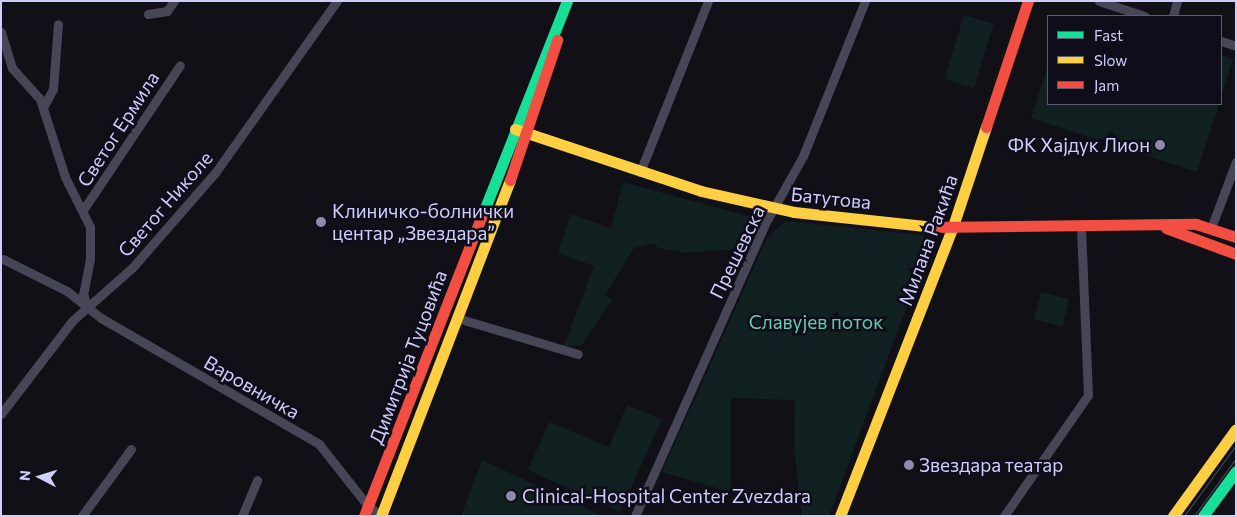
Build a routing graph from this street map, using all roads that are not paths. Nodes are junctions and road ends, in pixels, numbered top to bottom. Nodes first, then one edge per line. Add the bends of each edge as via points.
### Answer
1 (174, 1) edge
2 (338, 1) edge
3 (567, 1) edge
4 (708, 1) edge
5 (865, 1) edge
6 (1028, 1) edge
7 (1099, 1) edge
8 (1177, 1) edge
9 (148, 14) dead end
10 (562, 15) junction
11 (1142, 15) edge
12 (1173, 15) edge
13 (58, 24) dead end
14 (1, 32) edge
15 (1222, 41) edge
16 (1236, 46) edge
17 (180, 65) dead end
18 (44, 106) junction
19 (515, 129) junction
20 (528, 134) junction
21 (1236, 162) edge
22 (640, 172) junction
23 (774, 209) junction
24 (83, 210) junction
25 (1154, 225) junction
26 (1081, 226) junction
27 (1211, 228) junction
28 (952, 229) junction
29 (1236, 237) edge
30 (1236, 254) edge
31 (3, 259) dead end
32 (87, 306) junction
33 (457, 318) junction
34 (578, 354) dead end
35 (1, 414) edge
36 (1236, 429) edge
37 (131, 449) dead end
38 (1236, 470) edge
39 (257, 480) dead end
40 (366, 511) edge
41 (82, 516) edge
42 (242, 516) edge
43 (381, 516) edge
44 (635, 516) edge
45 (840, 516) edge
46 (1004, 516) edge
47 (1173, 516) edge
48 (1203, 516) edge

1 - 9 street via 167,11
2 - 32 street, Светог Николе via 215,173 132,268
3 - 10 main road, Димитрија Туцовића
4 - 22 street
5 - 23 street, Прешевска via 803,156
6 - 28 main road, Милана Ракића
7 - 11 street
8 - 12 street
10 - 19 main road, Димитрија Туцовића
10 - 20 main road, Димитрија Туцовића
13 - 18 street via 53,89
14 - 18 street, Светог Ермила via 12,68
15 - 16 street
17 - 24 street, Светог Ермила
18 - 24 street, Светог Ермила via 65,177
19 - 20 main road, Батутова
19 - 40 main road, Димитрија Туцовића
20 - 22 main road, Батутова
20 - 33 main road, Димитрија Туцовића
21 - 27 street
22 - 23 main road, Батутова
23 - 28 main road, Батутова
23 - 44 street, Прешевска
24 - 32 street, Светог Ермила via 91,237 83,294
25 - 26 main road, Батутова
25 - 27 main road, Батутова
25 - 30 main road, Батутова
26 - 28 main road, Батутова
26 - 46 street via 1088,395
27 - 29 main road, Батутова
28 - 45 main road, Милана Ракића
31 - 32 street, Варовничка via 68,291
32 - 35 street, Светог Николе
32 - 40 street, Варовничка via 319,444
33 - 34 street
33 - 43 main road, Димитрија Туцовића
36 - 47 main road
37 - 41 street
38 - 48 main road
39 - 42 street
40 - 43 street, Варовничка

